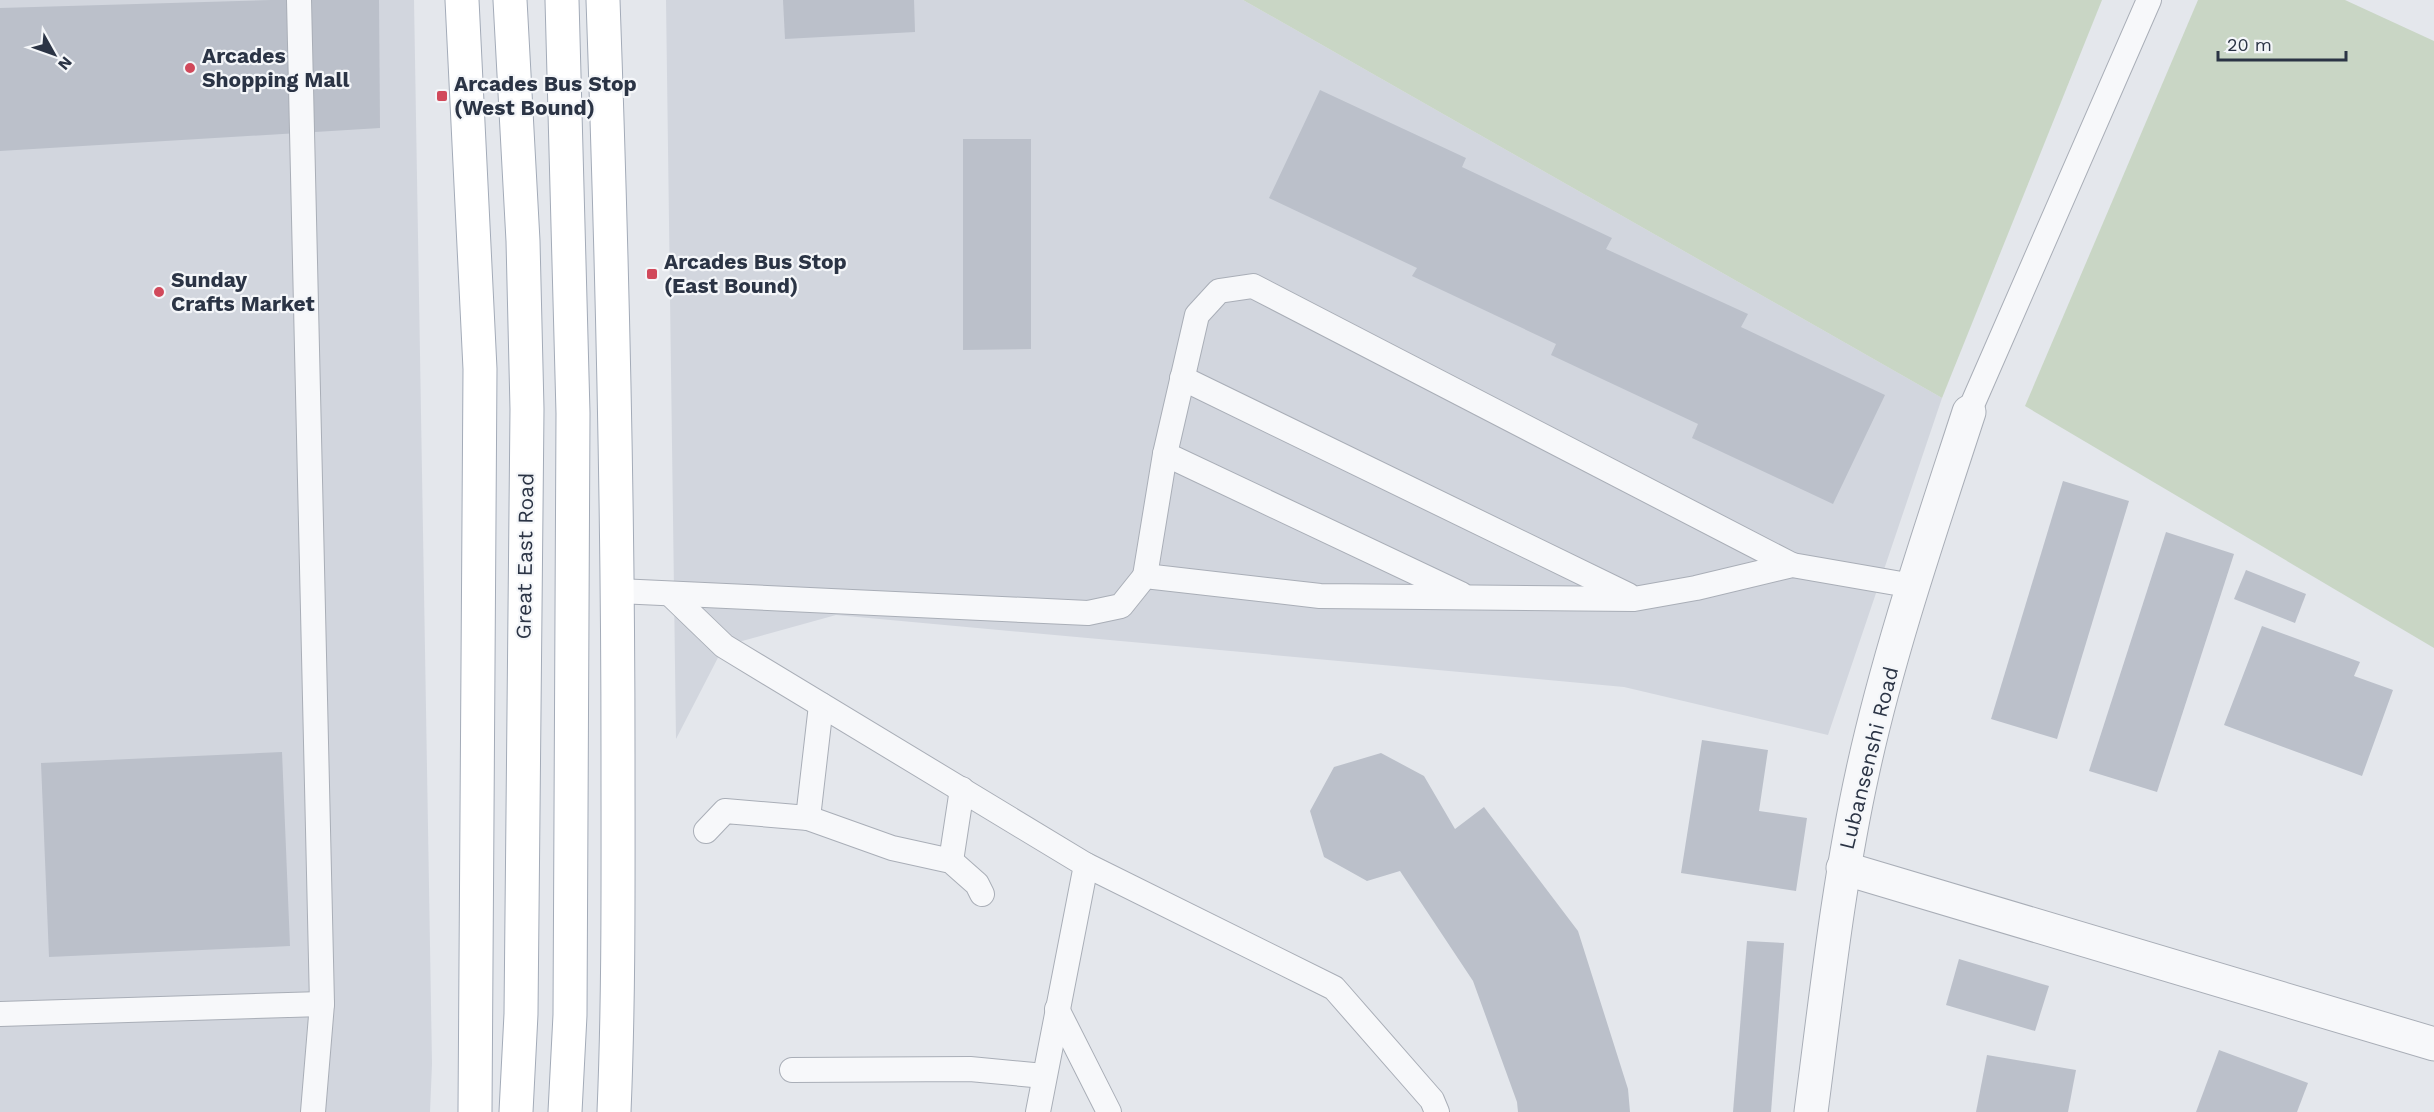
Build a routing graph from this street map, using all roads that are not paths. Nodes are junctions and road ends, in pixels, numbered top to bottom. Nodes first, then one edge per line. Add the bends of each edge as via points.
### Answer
1 (462, 0) edge
2 (510, 0) edge
3 (561, 0) edge
4 (603, 0) edge
5 (2149, 0) edge
6 (300, 4) edge
7 (1182, 378) junction
8 (1969, 412) joint
9 (1165, 454) junction
10 (1792, 565) junction
11 (1145, 576) junction
12 (1913, 586) junction
13 (618, 591) junction
14 (670, 594) junction
15 (1467, 597) junction
16 (1634, 599) junction
17 (821, 705) junction
18 (962, 789) junction
19 (808, 818) junction
20 (706, 831) dead end
21 (951, 861) junction
22 (1086, 865) junction
23 (1843, 868) junction
24 (982, 894) dead end
25 (322, 1004) junction
26 (1057, 1009) junction
27 (0, 1014) edge
28 (2434, 1044) edge
29 (792, 1070) dead end
30 (1044, 1076) junction
31 (313, 1112) edge
32 (475, 1112) edge
33 (516, 1112) edge
34 (565, 1112) edge
35 (614, 1112) edge
36 (1038, 1112) edge
37 (1109, 1112) edge
38 (1437, 1112) edge
39 (1810, 1112) edge

1 - 32 main road via 480,369
2 - 33 main road, Great East Road via 523,240 527,409 521,1014
3 - 34 main road via 573,413 570,1003
4 - 13 main road
5 - 8 lane
6 - 25 lane
7 - 9 lane
7 - 10 lane via 1197,315 1219,291 1253,286
7 - 16 lane
8 - 12 street, Lubansenshi Road
9 - 11 lane
9 - 15 lane
10 - 12 lane
10 - 16 lane
11 - 14 lane via 1121,606 1088,614
11 - 15 lane via 1320,596
12 - 23 street, Lubansenshi Road via 1863,768
13 - 14 lane
13 - 35 main road via 618,1020
14 - 17 lane via 724,646
15 - 16 lane
17 - 18 lane
17 - 19 lane
18 - 21 lane
18 - 22 lane
19 - 20 lane via 725,811
19 - 21 lane via 892,848
21 - 24 lane via 977,884
22 - 26 lane
22 - 38 lane via 1334,988 1432,1100
23 - 28 street
23 - 39 street, Lubansenshi Road
25 - 27 lane
25 - 31 lane
26 - 30 lane
26 - 37 lane
29 - 30 lane via 970,1069
30 - 36 lane

